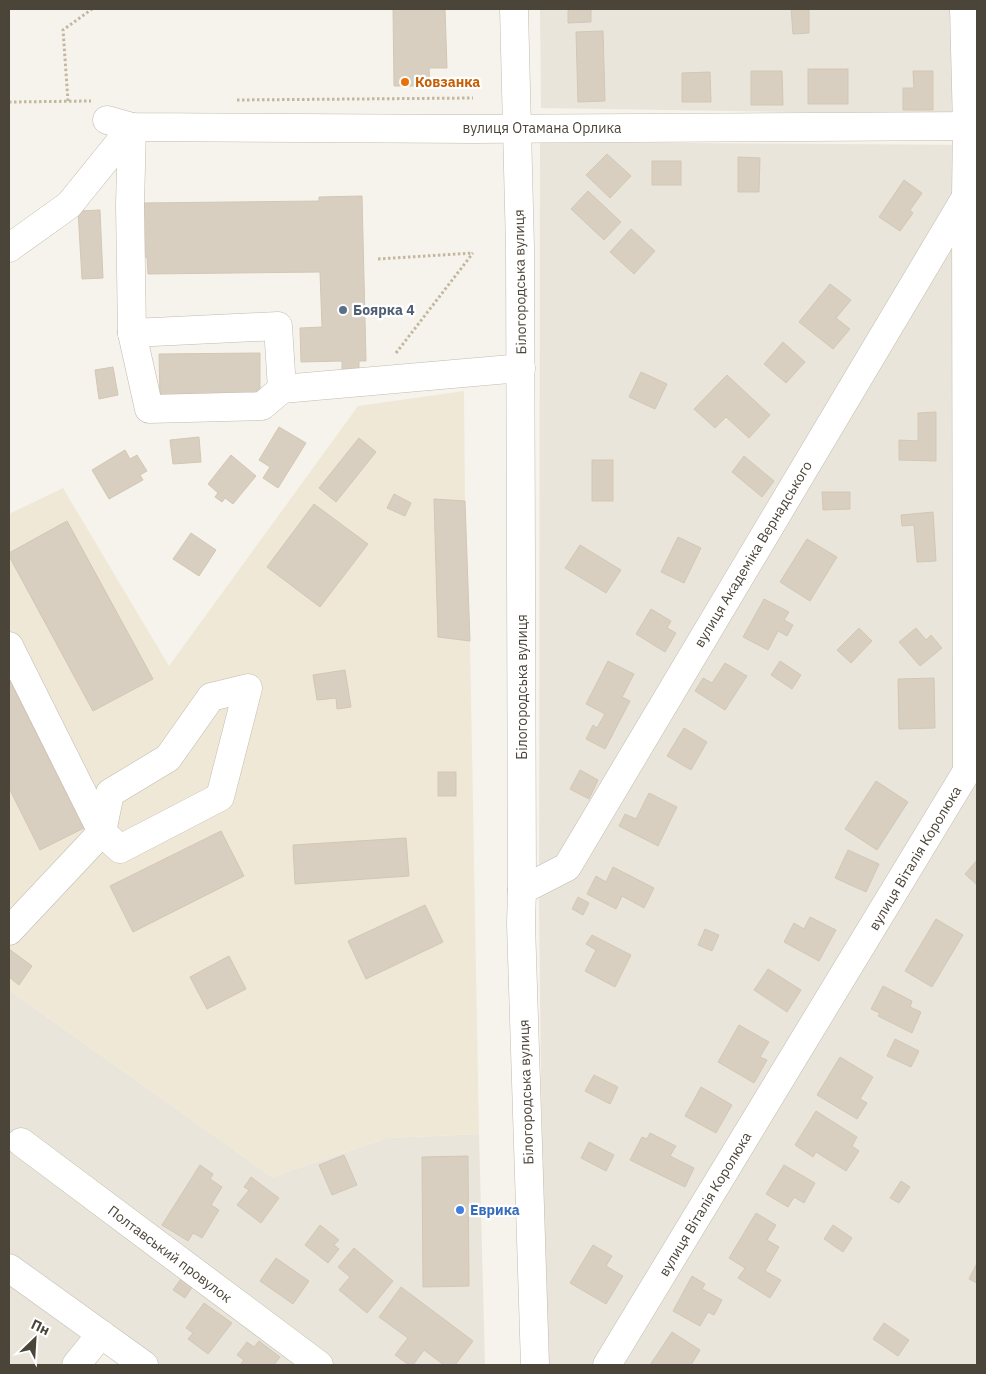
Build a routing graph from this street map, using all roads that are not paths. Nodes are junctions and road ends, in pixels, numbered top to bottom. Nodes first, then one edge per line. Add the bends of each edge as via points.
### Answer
1 (514, 9) edge
2 (964, 9) edge
3 (110, 116) junction
4 (972, 126) edge
5 (516, 128) junction
6 (966, 197) junction
7 (9, 248) edge
8 (132, 333) junction
9 (521, 368) junction
10 (282, 389) junction
11 (9, 646) edge
12 (972, 771) edge
13 (102, 832) junction
14 (522, 890) junction
15 (9, 931) edge
16 (22, 1142) dead end
17 (9, 1268) edge
18 (101, 1334) junction
19 (76, 1365) edge
20 (144, 1365) edge
21 (319, 1365) edge
22 (535, 1365) edge
23 (608, 1365) edge

1 - 5 street, Білогородська вулиця
2 - 4 street, вулиця Віталія Королюка
3 - 5 street, вулиця Отамана Орлика
3 - 7 street via 69,205
3 - 8 street via 130,205
4 - 5 street, вулиця Отамана Орлика
4 - 6 street, вулиця Віталія Королюка
5 - 9 street, Білогородська вулиця
6 - 12 street, вулиця Віталія Королюка
6 - 14 street, вулиця Академіка Вернадського via 567,867
8 - 10 street via 278,326
8 - 10 street via 149,408 262,406
9 - 10 street
9 - 14 street, Білогородська вулиця
11 - 13 street
12 - 23 street, вулиця Віталія Королюка
13 - 13 street via 120,849 220,797 248,688 211,698 168,758 110,793
13 - 15 street
14 - 22 street, Білогородська вулиця
16 - 21 street, Полтавський провулок
17 - 18 street
18 - 19 street
18 - 20 street

